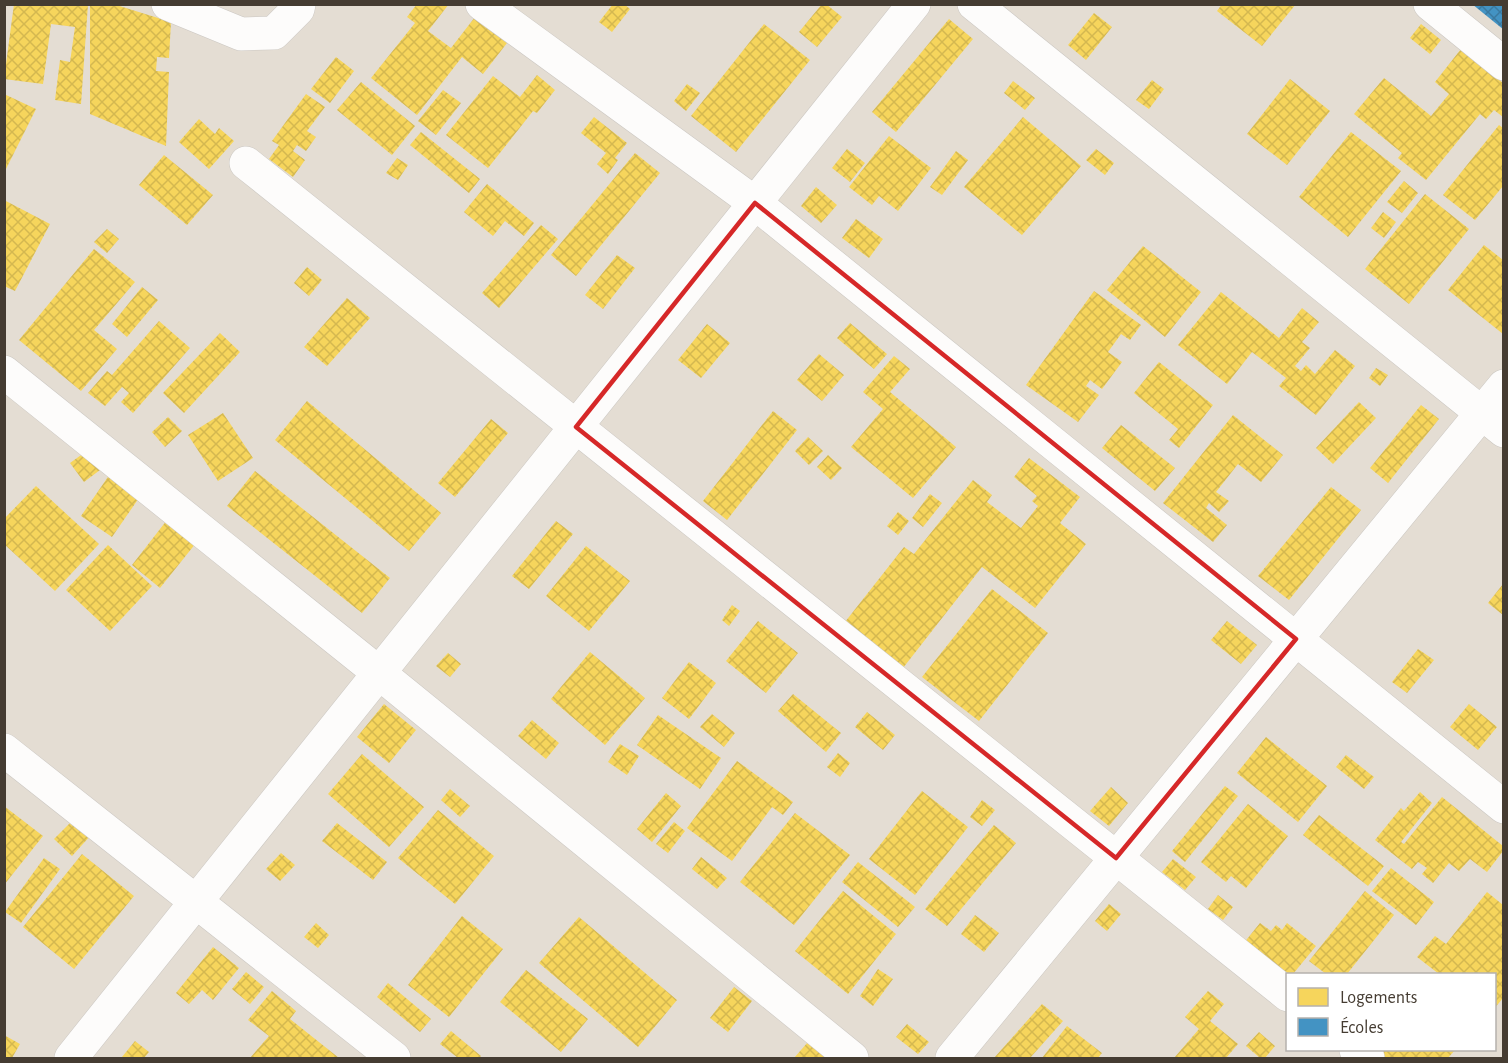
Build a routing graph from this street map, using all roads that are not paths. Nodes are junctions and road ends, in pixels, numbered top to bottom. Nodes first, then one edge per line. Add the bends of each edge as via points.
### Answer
1 (168, 4) edge
2 (299, 4) edge
3 (482, 4) edge
4 (914, 4) edge
5 (974, 4) edge
6 (1430, 4) edge
7 (1503, 64) edge
8 (246, 163) dead end
9 (755, 203) junction
10 (4, 372) edge
11 (1503, 386) edge
12 (1492, 422) edge
13 (576, 427) junction
14 (1296, 639) junction
15 (379, 673) junction
16 (4, 750) edge
17 (1503, 807) edge
18 (1116, 858) junction
19 (196, 902) junction
20 (1286, 994) edge
21 (71, 1059) edge
22 (394, 1059) edge
23 (852, 1059) edge
24 (952, 1059) edge

1 - 2 street via 242,34 273,33
3 - 9 street
4 - 9 street
5 - 12 street
6 - 7 street
8 - 13 street
9 - 13 street
9 - 14 street
10 - 15 street
11 - 12 street
12 - 14 street
13 - 15 street
13 - 18 street
14 - 17 street
14 - 18 street
15 - 19 street
15 - 23 street
16 - 19 street
18 - 20 street
18 - 24 street
19 - 21 street
19 - 22 street

